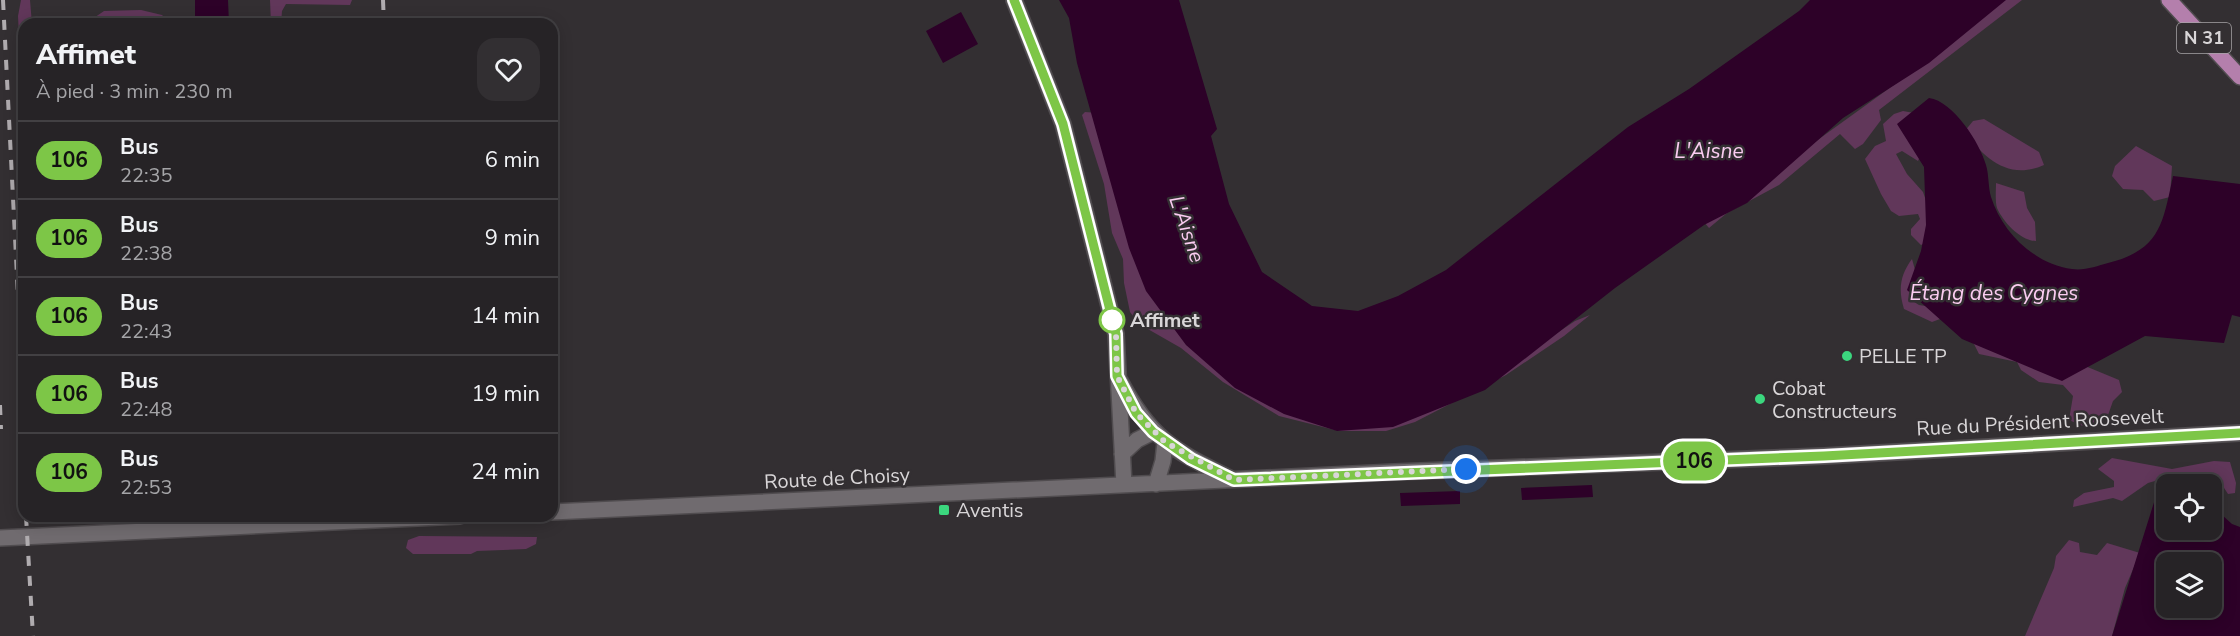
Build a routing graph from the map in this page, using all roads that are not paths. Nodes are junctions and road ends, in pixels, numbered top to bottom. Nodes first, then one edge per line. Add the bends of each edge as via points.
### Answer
1 (1014, 0) edge
2 (2169, 0) edge
3 (2240, 77) edge
4 (1117, 376) junction
5 (1153, 432) junction
6 (2240, 433) edge
7 (1165, 442) junction
8 (1122, 454) junction
9 (1234, 480) junction
10 (1156, 484) junction
11 (1124, 485) junction
12 (558, 512) edge
13 (335, 522) edge
14 (0, 538) edge

1 - 4 street via 1063,124 1116,334
2 - 3 main road, N 31
4 - 5 street via 1136,413
4 - 8 street
5 - 7 street
5 - 8 street
6 - 9 street, Rue du Président Roosevelt via 1824,456
7 - 9 street
7 - 10 street
8 - 11 street
9 - 10 street, Rue du Président Roosevelt
10 - 11 street, Rue du Président Roosevelt
11 - 12 street, Route de Choisy
13 - 14 street

